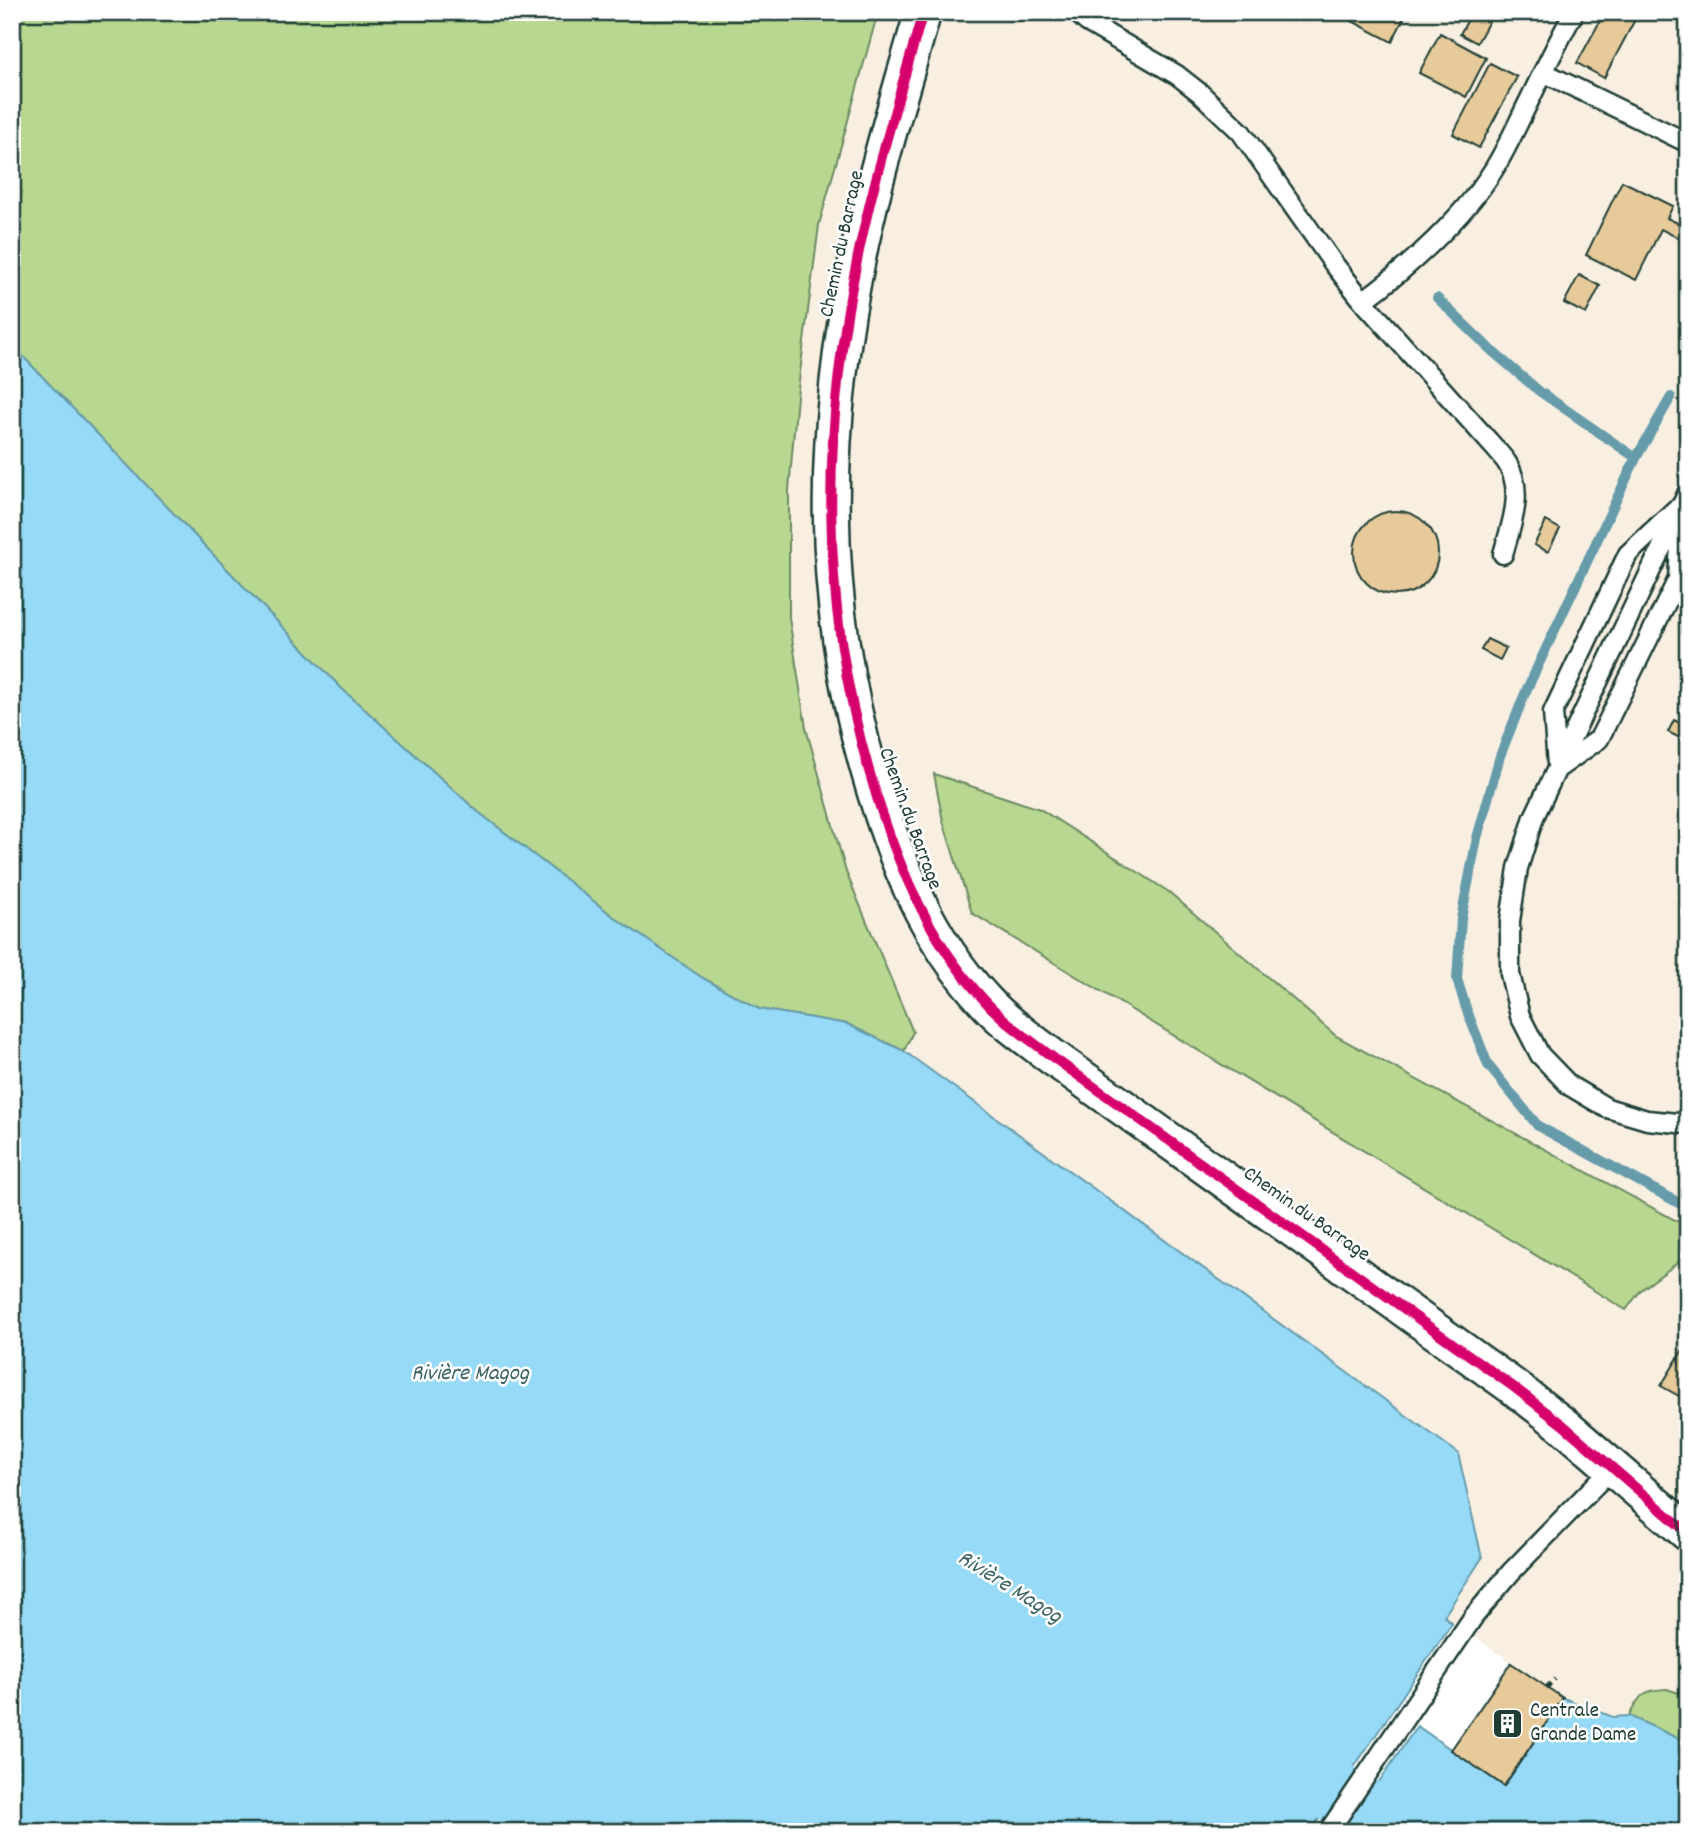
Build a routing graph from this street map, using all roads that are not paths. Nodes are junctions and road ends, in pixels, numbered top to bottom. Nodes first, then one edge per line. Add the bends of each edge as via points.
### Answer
1 (923, 12) edge
2 (1076, 12) edge
3 (1574, 12) edge
4 (1543, 72) junction
5 (1688, 143) edge
6 (1363, 301) junction
7 (1685, 498) edge
8 (1503, 554) dead end
9 (1557, 769) junction
10 (1688, 1124) edge
11 (1612, 1468) junction
12 (1688, 1533) edge
13 (1328, 1832) edge

1 - 11 street, Chemin du Barrage via 860,246 841,354 831,502 834,585 849,690 873,783 915,897 954,964 1007,1022 1514,1388
2 - 6 lane via 1177,75 1220,111
3 - 4 lane
4 - 5 lane
4 - 6 lane via 1505,152 1478,193 1440,234
6 - 8 lane via 1508,465 1516,496
7 - 9 lane
7 - 9 lane via 1678,579 1599,739
7 - 9 lane via 1628,554 1553,712
9 - 10 lane via 1534,817 1518,868 1510,921 1510,974 1520,1016 1541,1055 1570,1086 1607,1108 1647,1120
11 - 12 street, Chemin du Barrage
11 - 13 lane via 1511,1572 1464,1630

